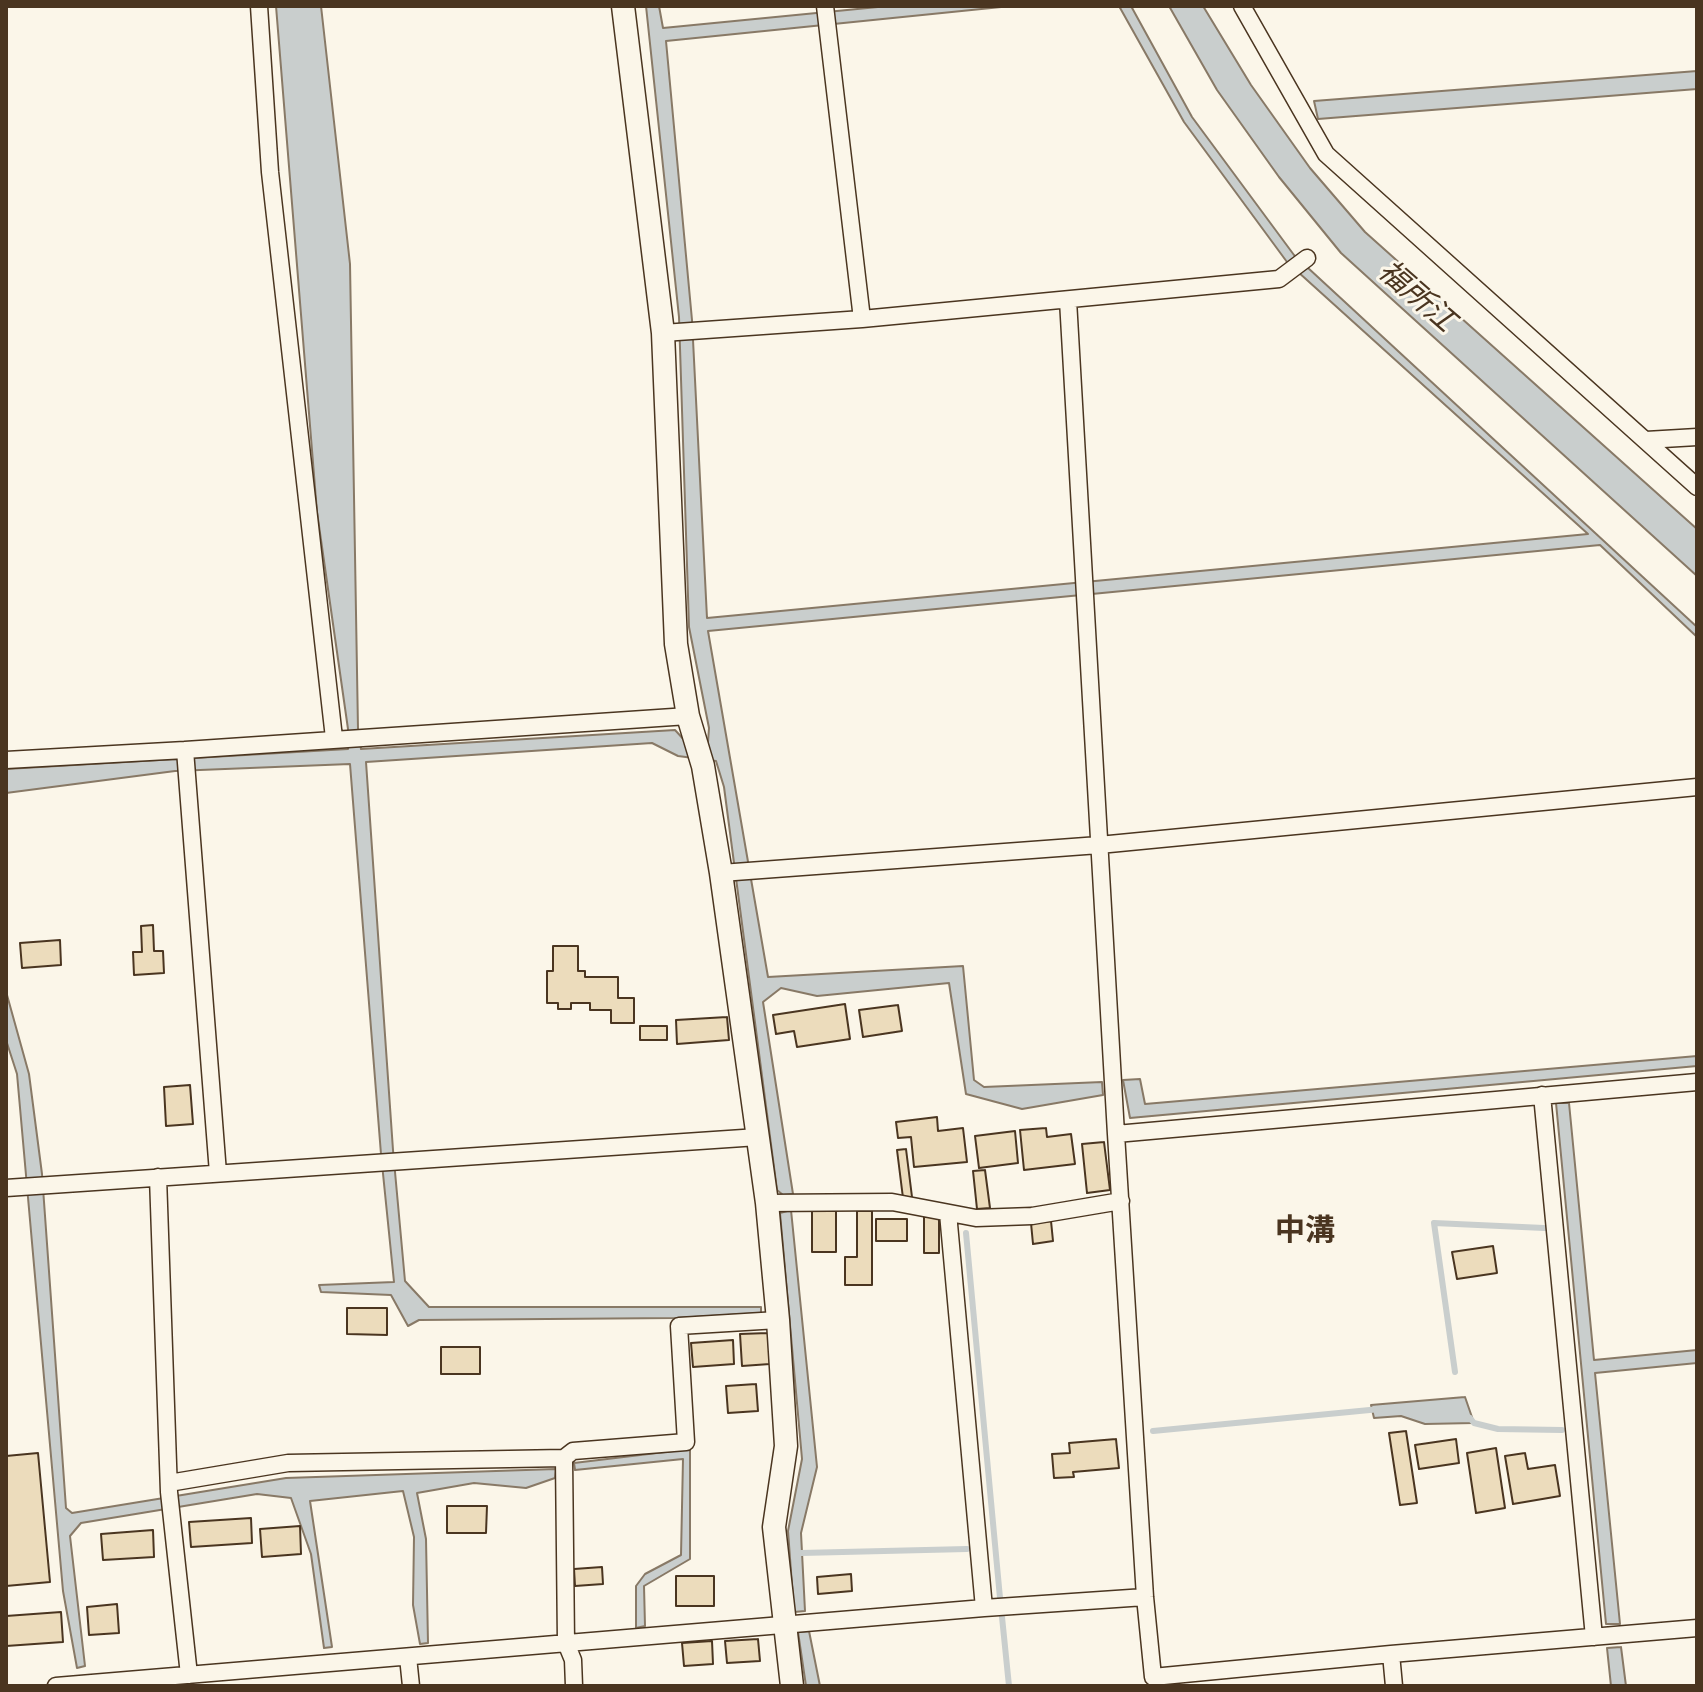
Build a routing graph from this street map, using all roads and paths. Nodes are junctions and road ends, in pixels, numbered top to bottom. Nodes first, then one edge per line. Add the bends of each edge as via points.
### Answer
1 (259, 6) edge
2 (623, 6) edge
3 (825, 6) edge
4 (1242, 6) edge
5 (1307, 258) dead end
6 (1068, 300) junction
7 (862, 319) junction
8 (663, 333) junction
9 (1697, 437) edge
10 (1646, 440) junction
11 (1697, 487) edge
12 (688, 716) junction
13 (347, 738) junction
14 (185, 750) junction
15 (6, 760) edge
16 (1697, 787) edge
17 (1099, 845) junction
18 (721, 873) junction
19 (1697, 1082) edge
20 (1542, 1095) junction
21 (1116, 1134) junction
22 (758, 1137) junction
23 (218, 1173) junction
24 (158, 1177) junction
25 (6, 1188) edge
26 (1121, 1201) junction
27 (767, 1203) junction
28 (948, 1213) junction
29 (778, 1320) junction
30 (564, 1458) junction
31 (169, 1488) junction
32 (1145, 1597) junction
33 (984, 1608) junction
34 (784, 1625) junction
35 (1697, 1628) edge
36 (1594, 1637) junction
37 (566, 1643) junction
38 (1391, 1654) junction
39 (408, 1657) junction
40 (189, 1675) junction
41 (1153, 1682) edge
42 (56, 1686) edge
43 (411, 1686) edge
44 (574, 1686) edge
45 (792, 1686) edge
46 (1394, 1686) edge

1 - 13 street via 270,172
2 - 8 street
3 - 7 street
4 - 10 street via 1326,154
5 - 6 street via 1279,279
6 - 7 street
6 - 17 street
7 - 8 street
8 - 12 street via 676,644
9 - 10 street
10 - 11 street
12 - 13 street
12 - 18 street via 703,766
13 - 14 street
14 - 15 street
14 - 23 street
16 - 17 street
17 - 18 street
17 - 21 street
18 - 22 street
19 - 20 street
20 - 21 street
20 - 36 street
21 - 26 street
22 - 23 street
22 - 27 street
23 - 24 street
24 - 25 street
24 - 31 street
26 - 28 street via 1032,1216
26 - 32 street
27 - 28 street via 892,1202
27 - 29 street
28 - 33 street
29 - 30 street via 679,1326 686,1442 573,1451
29 - 34 street via 786,1446 774,1527
30 - 31 street via 288,1463
30 - 37 street
31 - 40 street
32 - 33 street
32 - 41 street
33 - 34 street
34 - 37 street
34 - 45 street
35 - 36 street
36 - 38 street
37 - 39 street
37 - 44 street
38 - 41 street
38 - 46 street
39 - 40 street
39 - 43 street
40 - 42 street

